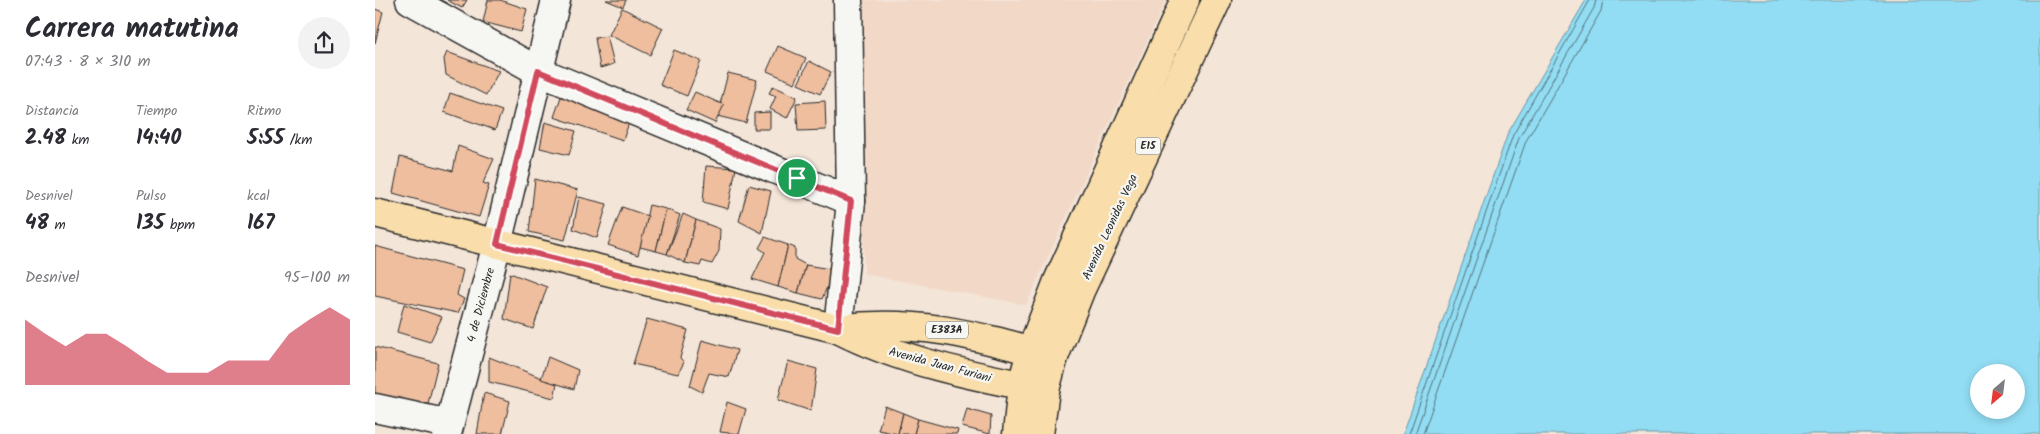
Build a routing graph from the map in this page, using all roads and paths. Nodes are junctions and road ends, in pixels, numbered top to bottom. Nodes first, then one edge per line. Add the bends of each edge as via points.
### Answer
1 (410, 0) edge
2 (555, 0) edge
3 (848, 0) edge
4 (1185, 0) edge
5 (1217, 0) edge
6 (538, 71) junction
7 (851, 201) junction
8 (375, 213) edge
9 (497, 244) junction
10 (838, 329) junction
11 (1042, 354) junction
12 (1034, 388) junction
13 (375, 408) edge
14 (448, 429) edge
15 (1017, 434) edge
16 (1039, 434) edge

1 - 6 street
2 - 6 street, 4 de Diciembre
3 - 7 street
4 - 11 main road, Avenida Leonidas Vega / E15 via 1058,281
5 - 11 main road, Avenida Leonidas Vega / E15 via 1080,291
6 - 7 street
6 - 9 street, 4 de Diciembre
7 - 10 street
8 - 9 main road, Avenida Juan Furiani / E383A
9 - 10 main road, Avenida Juan Furiani / E383A
9 - 14 street, 4 de Diciembre
10 - 11 main road, Avenida Juan Furiani / E383A via 882,324 914,325 981,337
10 - 12 main road, Avenida Juan Furiani / E383A via 887,351 970,375
11 - 12 main road, Avenida Leonidas Vega / E15
12 - 15 main road, Avenida Leonidas Vega / E15
12 - 16 main road, Avenida Leonidas Vega / E15
13 - 14 street

